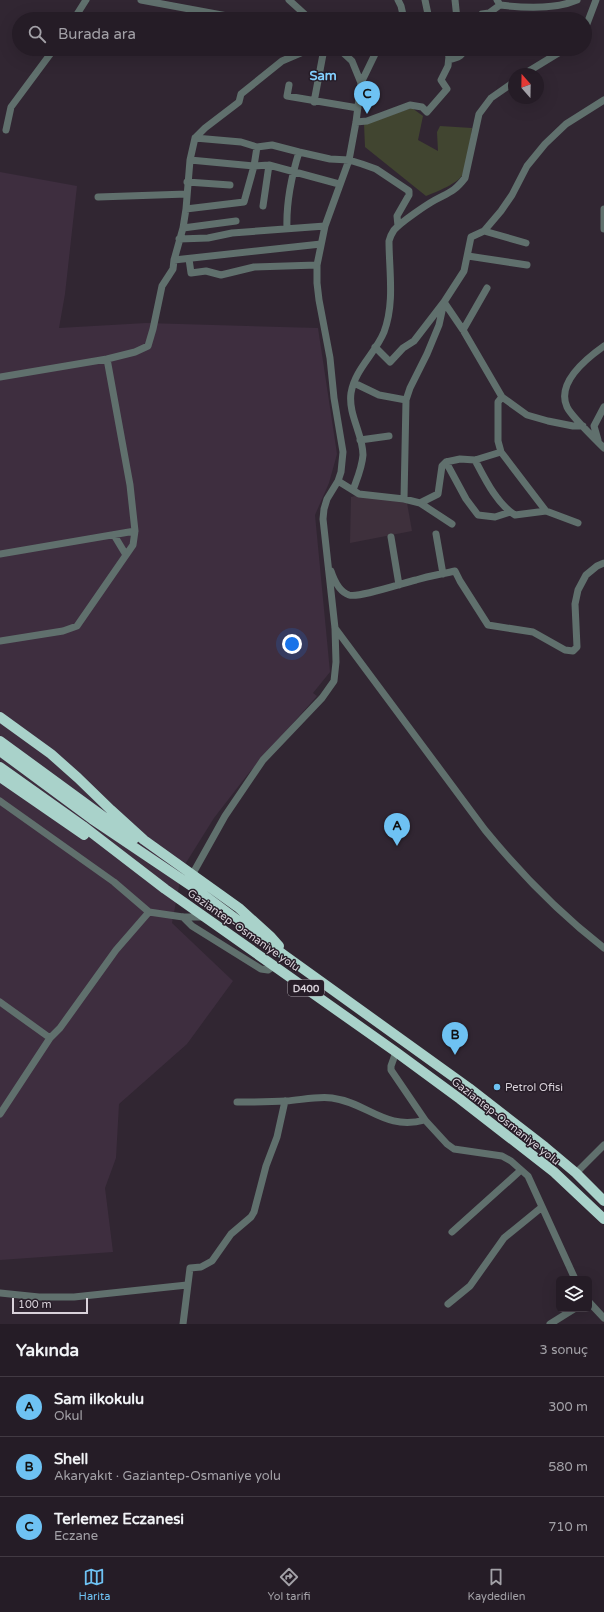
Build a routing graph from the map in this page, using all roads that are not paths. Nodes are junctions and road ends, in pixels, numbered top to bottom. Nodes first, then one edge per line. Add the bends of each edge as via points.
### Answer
1 (86, 0) edge
2 (140, 0) edge
3 (289, 0) edge
4 (398, 0) edge
5 (426, 0) edge
6 (455, 0) edge
7 (577, 0) edge
8 (596, 0) edge
9 (499, 2) edge
10 (78, 12) edge
11 (205, 12) edge
12 (302, 12) edge
13 (402, 12) edge
14 (428, 12) edge
15 (456, 12) edge
16 (490, 12) edge
17 (591, 12) edge
18 (49, 56) edge
19 (294, 56) edge
20 (323, 56) edge
21 (347, 56) edge
22 (374, 56) edge
23 (449, 56) edge
24 (462, 56) edge
25 (554, 56) edge
26 (449, 60) junction
27 (534, 68) edge
28 (362, 83) junction
29 (289, 84) dead end
30 (508, 86) edge
31 (604, 100) edge
32 (314, 102) junction
33 (358, 108) junction
34 (356, 122) junction
35 (6, 130) dead end
36 (195, 138) junction
37 (257, 147) junction
38 (299, 152) junction
39 (190, 160) junction
40 (348, 160) junction
41 (269, 165) junction
42 (254, 166) junction
43 (292, 171) junction
44 (187, 182) junction
45 (339, 184) junction
46 (230, 185) dead end
47 (187, 194) junction
48 (98, 197) dead end
49 (263, 206) dead end
50 (186, 208) junction
51 (604, 209) edge
52 (236, 221) dead end
53 (325, 226) junction
54 (398, 226) junction
55 (183, 228) junction
56 (287, 229) junction
57 (604, 229) edge
58 (484, 231) junction
59 (179, 239) junction
60 (526, 243) dead end
61 (321, 244) junction
62 (468, 256) junction
63 (189, 259) junction
64 (174, 260) junction
65 (317, 265) junction
66 (527, 265) dead end
67 (487, 288) dead end
68 (444, 302) junction
69 (463, 330) junction
70 (604, 346) edge
71 (375, 347) junction
72 (107, 359) junction
73 (0, 377) edge
74 (354, 384) junction
75 (502, 397) junction
76 (406, 400) junction
77 (604, 407) edge
78 (583, 426) junction
79 (389, 436) dead end
80 (360, 440) junction
81 (598, 443) junction
82 (604, 448) edge
83 (501, 452) junction
84 (475, 460) junction
85 (446, 462) junction
86 (338, 481) junction
87 (353, 490) junction
88 (404, 499) junction
89 (420, 503) junction
90 (546, 511) junction
91 (510, 512) junction
92 (578, 522) dead end
93 (452, 524) dead end
94 (135, 530) junction
95 (436, 534) dead end
96 (114, 535) junction
97 (391, 537) dead end
98 (0, 554) edge
99 (126, 554) junction
100 (328, 562) junction
101 (604, 563) edge
102 (443, 574) junction
103 (399, 585) junction
104 (335, 628) junction
105 (0, 641) edge
106 (0, 717) edge
107 (0, 741) edge
108 (0, 751) edge
109 (0, 766) edge
110 (0, 777) edge
111 (0, 801) edge
112 (171, 872) junction
113 (192, 875) junction
114 (165, 889) junction
115 (149, 912) junction
116 (183, 917) junction
117 (204, 917) junction
118 (604, 948) edge
119 (284, 954) junction
120 (274, 966) junction
121 (0, 1002) edge
122 (50, 1038) junction
123 (396, 1052) junction
124 (285, 1101) junction
125 (237, 1102) dead end
126 (0, 1114) edge
127 (425, 1120) junction
128 (604, 1145) edge
129 (521, 1170) junction
130 (576, 1173) junction
131 (604, 1201) edge
132 (542, 1207) junction
133 (604, 1219) edge
134 (452, 1232) dead end
135 (574, 1276) edge
136 (187, 1285) junction
137 (0, 1293) edge
138 (448, 1304) dead end
139 (592, 1305) edge
140 (569, 1312) edge
141 (604, 1318) edge
142 (183, 1324) edge
143 (550, 1324) edge

1 - 10 street
2 - 11 street
3 - 12 street
4 - 13 street
5 - 14 street
6 - 15 street
7 - 9 street via 558,6 520,7
8 - 17 street
9 - 16 street
18 - 35 street via 11,107
19 - 36 street via 282,61 241,94 239,102
20 - 32 street
21 - 28 street via 352,61
22 - 28 street
23 - 26 street
24 - 26 street
25 - 27 street
26 - 34 street via 441,80 447,89 427,112 422,107 410,105 367,121
28 - 33 street
29 - 32 street via 287,96
30 - 54 street via 491,98 479,114 465,178 460,185
31 - 58 street via 566,124 545,144 527,166 512,195
32 - 33 street
33 - 34 street
34 - 40 street
36 - 37 street via 241,142
36 - 39 street
37 - 38 street via 272,145
37 - 42 street
38 - 40 street
38 - 43 street
39 - 42 street
39 - 44 street
40 - 45 street
40 - 54 street via 371,167 408,191 409,195 397,216
41 - 42 street
41 - 43 street
41 - 49 street
42 - 50 street via 244,202
43 - 45 street
43 - 56 street via 286,210
44 - 46 street
44 - 47 street
45 - 53 street
47 - 48 street
47 - 50 street
50 - 55 street
51 - 57 street
52 - 55 street
53 - 56 street
53 - 61 street
54 - 71 street via 389,241 389,313 384,332
55 - 59 street
56 - 59 street
58 - 60 street
58 - 62 street via 472,237
59 - 64 street
61 - 63 street
61 - 65 street
62 - 66 street
62 - 68 street via 464,271
63 - 64 street
63 - 65 street via 191,273 206,271 221,275 254,267
64 - 72 street via 173,269 162,286 148,346
65 - 86 street via 319,300 343,452
67 - 69 street
68 - 69 street
68 - 71 street via 414,341 390,362
68 - 76 street via 439,325
69 - 75 street
70 - 78 street via 587,358 575,371 564,398 568,409
71 - 74 street via 355,376
72 - 73 street
72 - 94 street via 130,485
74 - 76 street via 379,395
74 - 80 street via 351,394 352,414
75 - 78 street via 527,415 567,425
75 - 83 street via 498,402 498,441
76 - 88 street
77 - 81 street via 594,426
78 - 81 street
79 - 80 street
80 - 87 street via 362,462
81 - 82 street
83 - 84 street
83 - 90 street
84 - 85 street via 460,459
84 - 91 street via 484,478
85 - 89 street via 442,466 438,494
85 - 91 street via 466,499 478,515 495,517
86 - 87 street
86 - 100 street via 324,509
87 - 88 street via 359,494
88 - 89 street
89 - 93 street
90 - 91 street via 515,515
90 - 92 street
94 - 96 street
94 - 99 street via 133,545
95 - 102 street
96 - 98 street
96 - 99 street
97 - 103 street
99 - 105 street via 77,626 63,631
100 - 103 street via 334,579 343,592 351,596
100 - 104 street
101 - 102 street via 586,576 578,590 575,604 577,647 573,651 565,650 533,632 488,625 455,571
102 - 103 street
104 - 113 street via 334,681 322,698 263,760 225,816
104 - 118 street via 508,858 559,911
106 - 113 highway via 51,754 130,828
107 - 112 highway, D400 via 150,852
108 - 112 highway, Gaziantep-Osmaniye yolu / D400 via 92,819
109 - 114 highway, Gaziantep-Osmaniye yolu / D400 via 84,826
110 - 114 highway, D400 via 137,873
111 - 115 street via 114,882
112 - 119 highway, Gaziantep-Osmaniye yolu / D400
113 - 119 highway via 239,908 271,937
114 - 117 highway, Gaziantep-Osmaniye yolu / D400
115 - 116 street
115 - 122 street via 116,950
116 - 117 street
116 - 120 street via 192,926 261,970 268,970
117 - 120 highway, Gaziantep-Osmaniye yolu / D400
119 - 130 highway, Gaziantep-Osmaniye yolu / D400 via 469,1088
120 - 123 highway, Gaziantep-Osmaniye yolu / D400
121 - 122 street
122 - 126 street
123 - 127 street via 391,1070
123 - 133 highway, Gaziantep-Osmaniye yolu / D400 via 554,1172
124 - 125 street
124 - 127 street via 330,1098 350,1103 395,1122
124 - 136 street via 278,1137 266,1166 254,1212 231,1234 212,1261 201,1267 190,1268
127 - 129 street via 454,1149 502,1156
128 - 130 street
129 - 132 street via 528,1176
129 - 134 street
130 - 131 highway, Gaziantep-Osmaniye yolu / D400
132 - 135 street
132 - 138 street via 504,1238 470,1286
136 - 137 street via 74,1297
136 - 142 street
139 - 141 street
140 - 143 street

